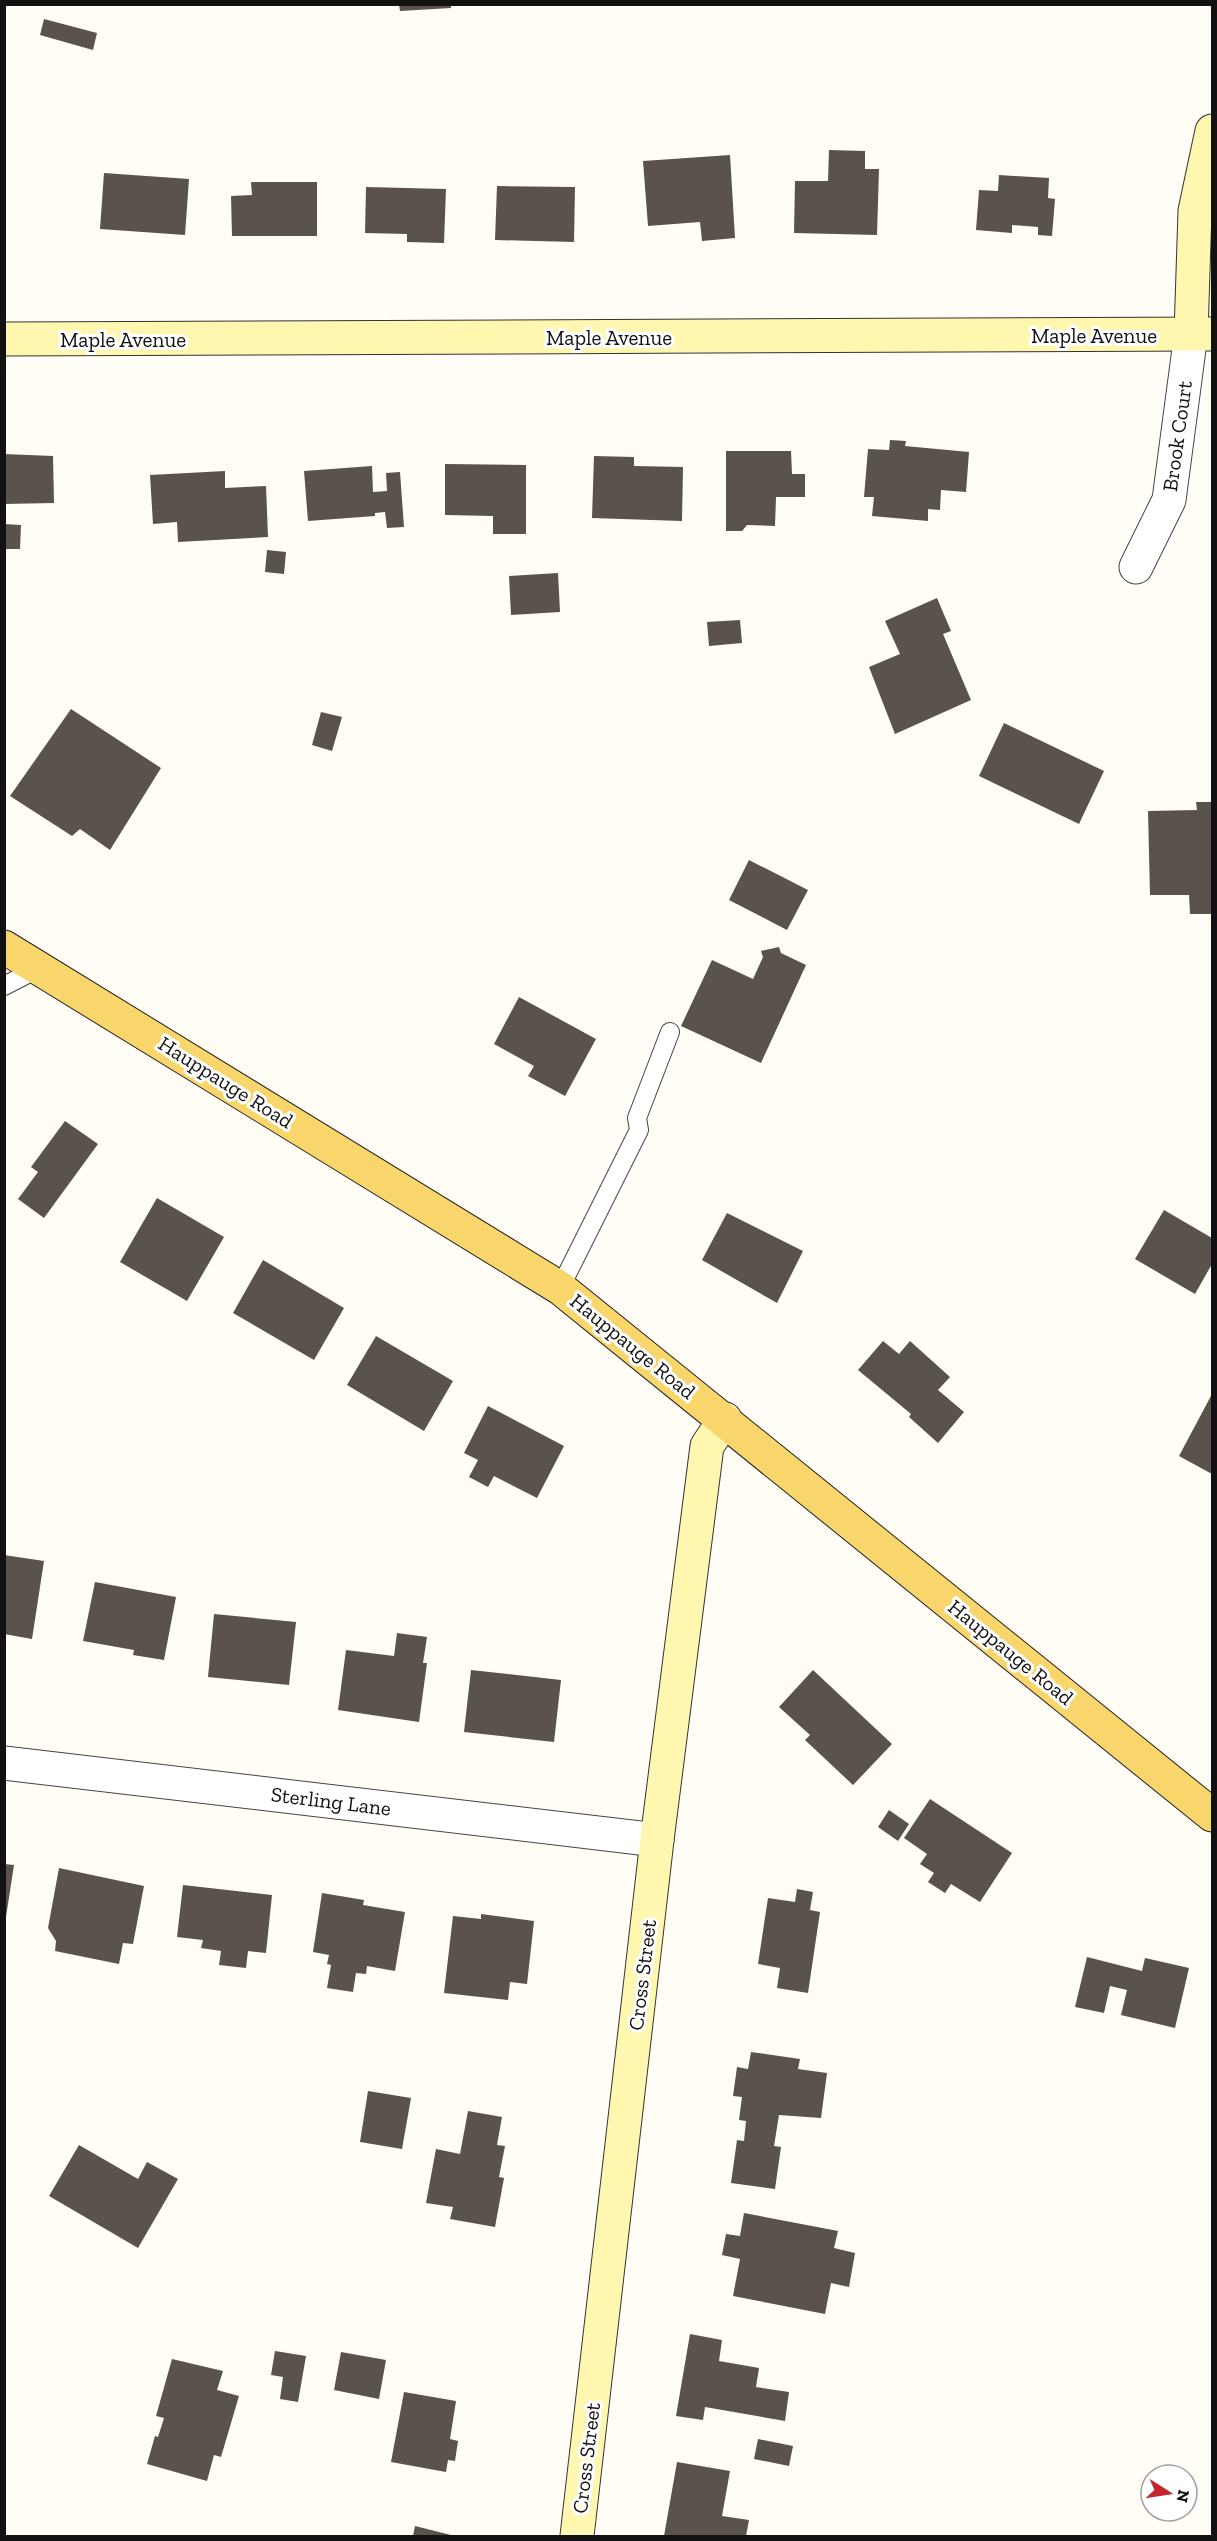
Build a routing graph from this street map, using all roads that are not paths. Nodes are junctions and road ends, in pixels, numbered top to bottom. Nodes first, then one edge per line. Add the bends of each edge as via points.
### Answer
1 (1212, 131) edge
2 (1202, 334) edge
3 (4, 339) edge
4 (1136, 567) dead end
5 (4, 946) edge
6 (39, 968) junction
7 (4, 986) edge
8 (670, 1032) dead end
9 (560, 1288) junction
10 (724, 1419) junction
11 (4, 1763) edge
12 (1212, 1815) edge
13 (657, 1840) junction
14 (577, 2536) edge

1 - 2 street via 1196,211
2 - 3 street, Maple Avenue
2 - 4 street, Brook Court via 1168,500
5 - 6 main road, Hauppauge Road
6 - 7 lane
6 - 9 main road, Hauppauge Road
8 - 9 lane via 637,1118 639,1130
9 - 10 main road, Hauppauge Road
10 - 12 main road, Hauppauge Road
10 - 13 street, Cross Street via 707,1446
11 - 13 street, Sterling Lane
13 - 14 street, Cross Street

